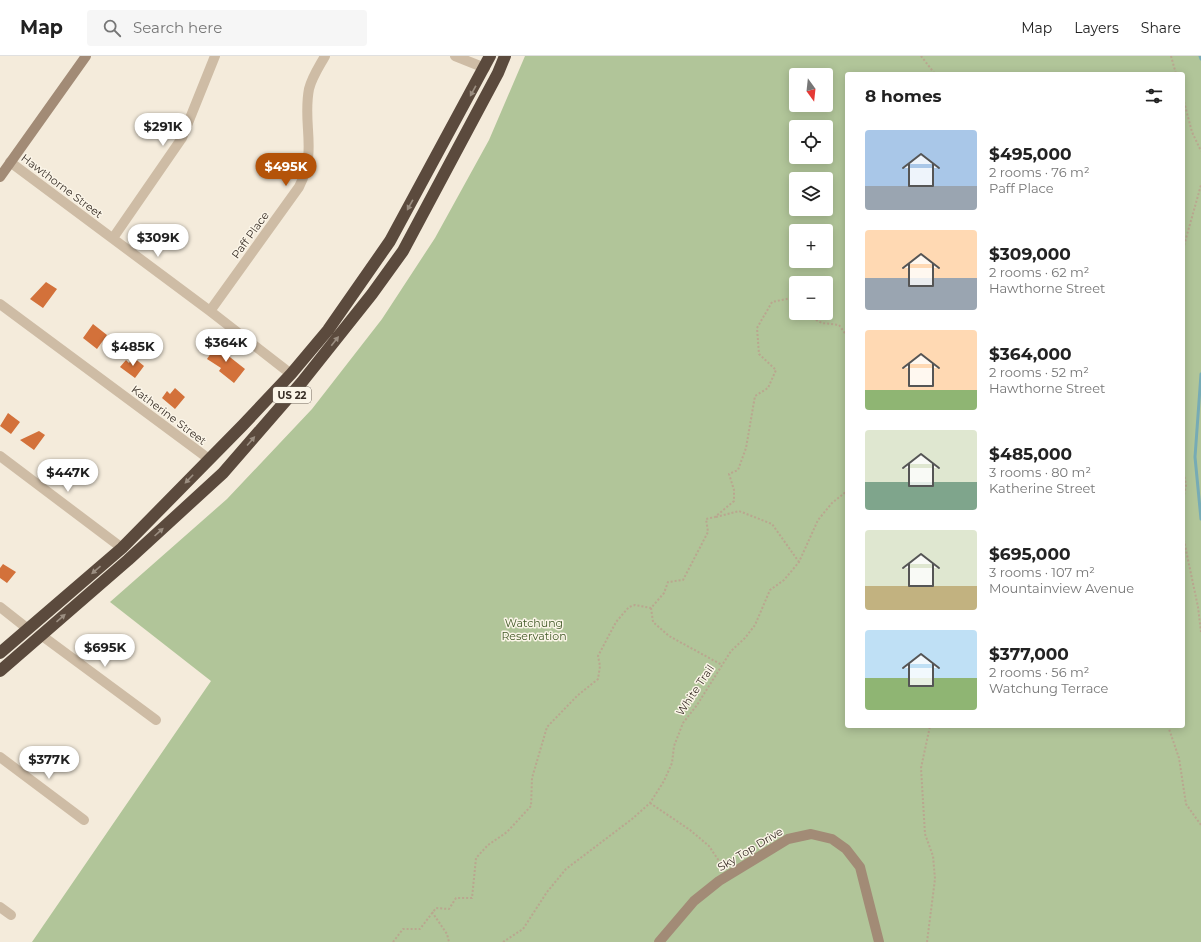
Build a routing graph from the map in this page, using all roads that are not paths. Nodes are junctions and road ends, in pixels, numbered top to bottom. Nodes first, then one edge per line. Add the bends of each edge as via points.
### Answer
1 (86, 56) edge
2 (215, 56) edge
3 (326, 56) edge
4 (455, 56) edge
5 (490, 56) edge
6 (505, 56) edge
7 (485, 68) junction
8 (10, 162) junction
9 (0, 177) edge
10 (113, 238) junction
11 (0, 304) edge
12 (210, 311) junction
13 (291, 374) junction
14 (0, 456) edge
15 (209, 459) junction
16 (122, 548) junction
17 (0, 608) edge
18 (28, 629) junction
19 (41, 635) junction
20 (0, 654) edge
21 (0, 671) edge
22 (156, 720) dead end
23 (0, 757) edge
24 (84, 820) dead end
25 (0, 907) edge
26 (11, 915) dead end
27 (659, 942) edge
28 (879, 942) edge

1 - 8 street
2 - 10 street via 182,138
3 - 12 street, Paff Place via 312,78 309,90 310,145 305,175
4 - 7 street
5 - 7 highway, US 22
19 -> 6 highway, US 22 via 223,473 302,382 403,251
7 -> 13 highway, US 22 via 390,241 333,324
8 - 9 street
8 - 10 street, Hawthorne Street
10 - 12 street, Hawthorne Street
11 - 15 street, Katherine Street
12 - 13 street, Hawthorne Street
13 - 15 highway, US 22
14 - 16 street
15 -> 16 highway, US 22
16 -> 18 highway, US 22
17 - 18 street
18 - 20 highway, US 22
19 - 21 highway, US 22
19 - 22 street
23 - 24 street
25 - 26 street
27 - 28 street, Sky Top Drive via 694,901 728,875 788,839 811,834 832,839 846,848 860,867

